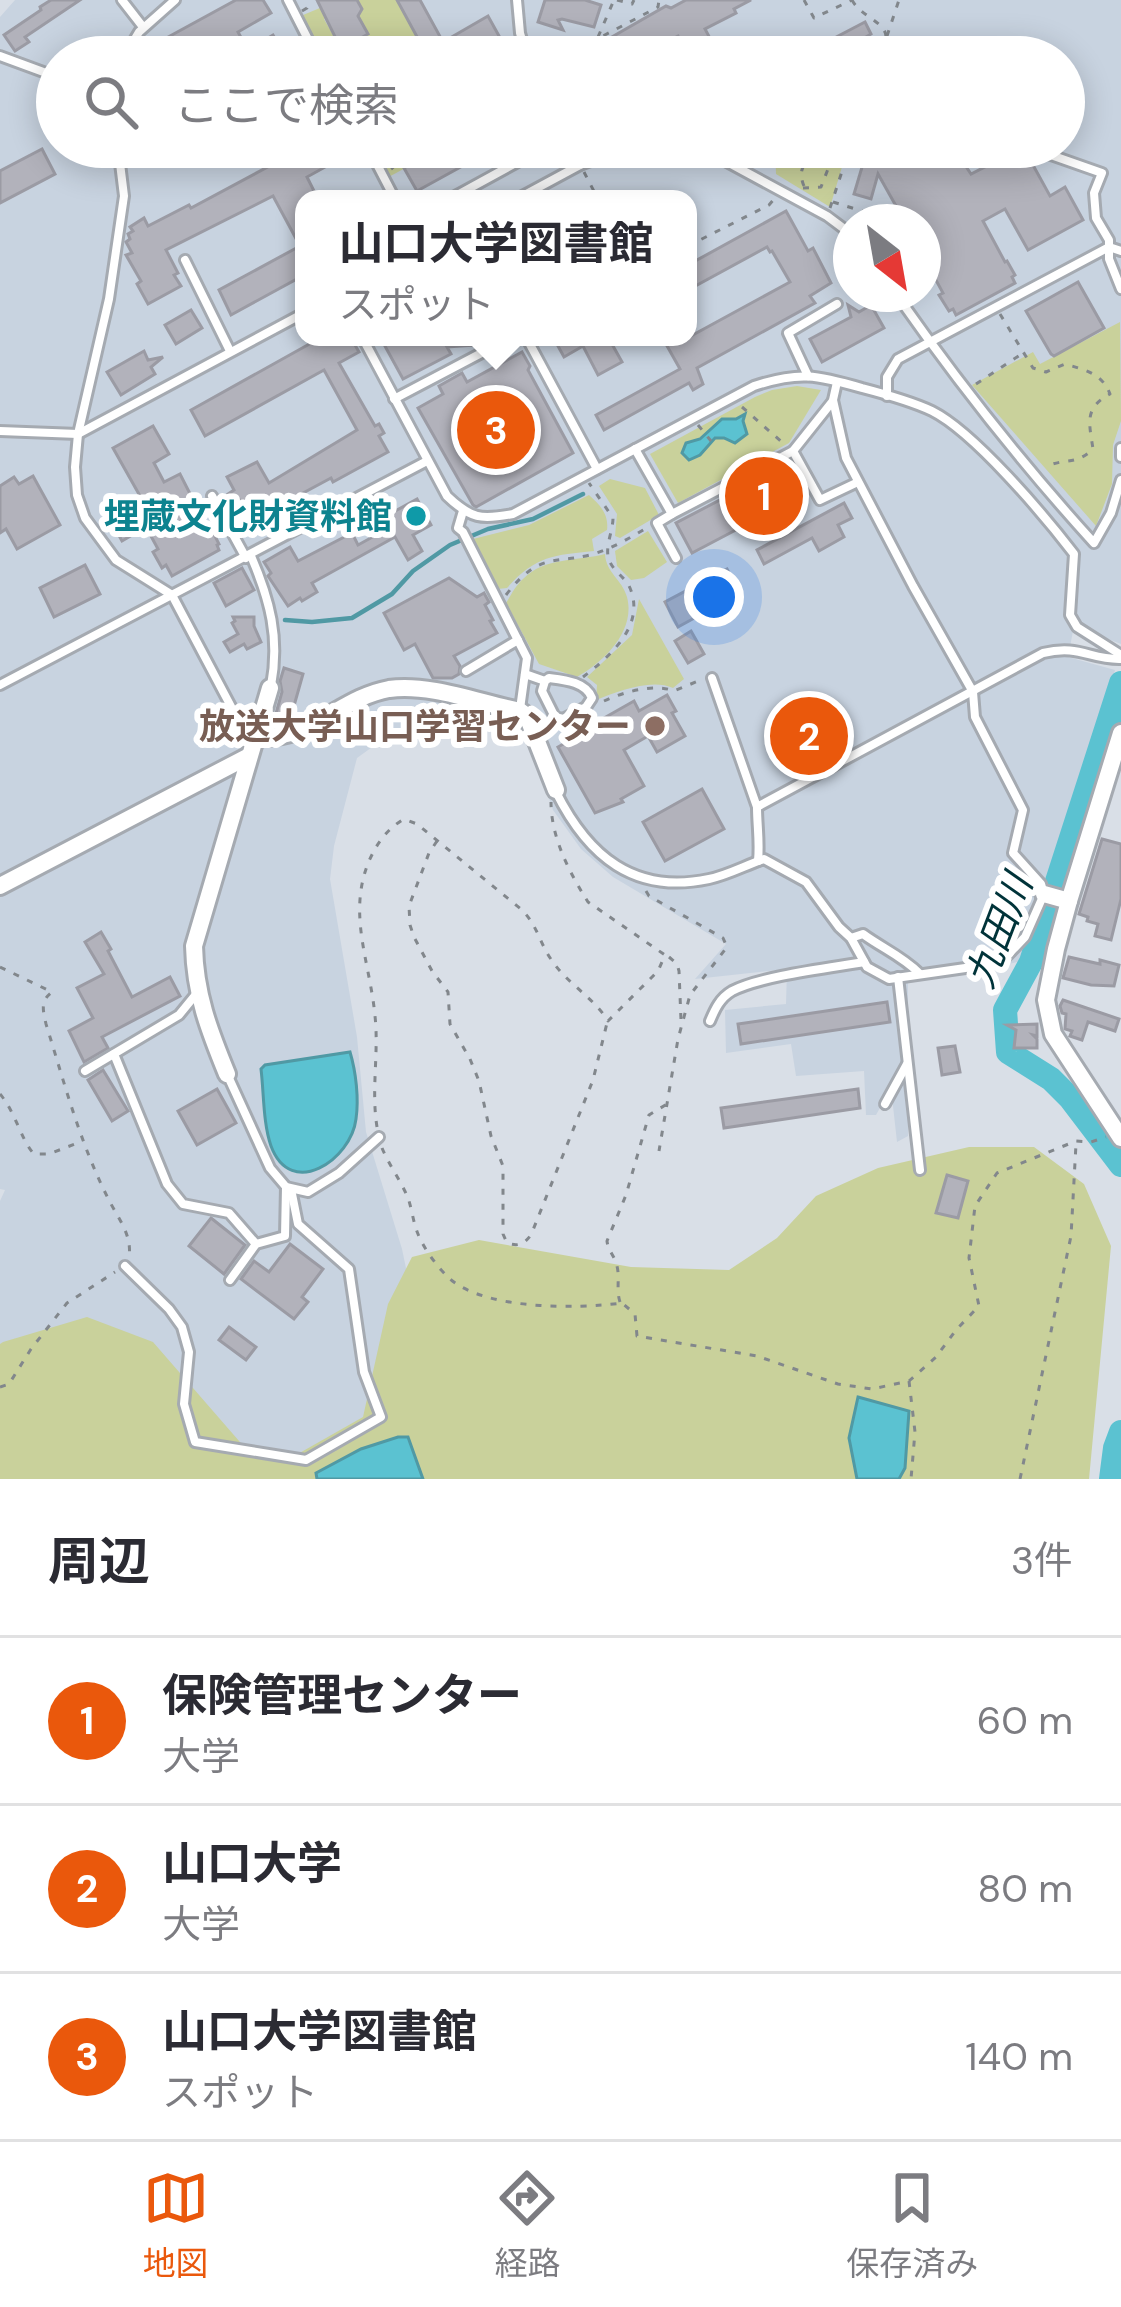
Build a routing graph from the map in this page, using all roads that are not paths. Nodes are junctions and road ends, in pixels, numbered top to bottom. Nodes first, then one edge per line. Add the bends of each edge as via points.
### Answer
1 (122, 0) edge
2 (175, 0) edge
3 (287, 0) edge
4 (517, 0) edge
5 (143, 27) junction
6 (137, 36) edge
7 (306, 36) edge
8 (521, 36) edge
9 (0, 56) edge
10 (36, 69) edge
11 (1085, 167) edge
12 (121, 168) edge
13 (507, 168) edge
14 (574, 168) edge
15 (739, 168) edge
16 (466, 190) edge
17 (534, 190) edge
18 (833, 220) edge
19 (1109, 247) junction
20 (1121, 251) edge
21 (185, 260) dead end
22 (1121, 289) edge
23 (833, 306) edge
24 (909, 312) edge
25 (295, 319) edge
26 (930, 342) junction
27 (367, 346) edge
28 (495, 346) edge
29 (531, 346) edge
30 (230, 352) junction
31 (808, 376) junction
32 (837, 382) junction
33 (887, 396) junction
34 (394, 399) junction
35 (833, 400) junction
36 (0, 431) edge
37 (78, 434) junction
38 (1121, 448) edge
39 (635, 449) junction
40 (794, 451) junction
41 (1121, 457) edge
42 (427, 461) junction
43 (597, 470) junction
44 (1121, 480) edge
45 (858, 482) junction
46 (212, 496) dead end
47 (463, 511) junction
48 (672, 514) junction
49 (248, 557) junction
50 (676, 558) dead end
51 (172, 595) junction
52 (518, 640) junction
53 (1121, 657) edge
54 (466, 670) dead end
55 (525, 674) junction
56 (712, 678) road end
57 (545, 681) junction
58 (0, 685) edge
59 (270, 688) joint
60 (973, 692) junction
61 (520, 711) junction
62 (1121, 733) edge
63 (257, 737) junction
64 (249, 757) junction
65 (556, 790) joint
66 (757, 807) junction
67 (758, 861) junction
68 (0, 886) edge
69 (1044, 895) junction
70 (1069, 901) junction
71 (851, 938) junction
72 (864, 962) junction
73 (920, 974) junction
74 (898, 977) junction
75 (198, 992) junction
76 (710, 1021) dead end
77 (114, 1054) junction
78 (908, 1063) junction
79 (85, 1071) dead end
80 (227, 1074) joint
81 (885, 1104) dead end
82 (379, 1137) road end
83 (1115, 1137) edge
84 (920, 1170) dead end
85 (286, 1187) junction
86 (256, 1244) junction
87 (125, 1266) road end
88 (230, 1280) dead end

1 - 5 lane
2 - 5 lane
3 - 7 lane
4 - 8 lane
5 - 6 lane
9 - 10 lane
11 - 19 lane via 1102,173 1096,218
12 - 37 lane via 109,299
13 - 16 lane
14 - 17 lane
15 - 18 lane
19 - 20 lane
19 - 22 lane
19 - 26 lane
21 - 30 lane
23 - 31 lane via 788,333
24 - 26 lane
25 - 30 lane
26 - 33 lane via 890,367
26 - 44 lane via 1094,543
27 - 34 lane
28 - 34 lane
29 - 43 lane
30 - 37 lane
31 - 32 lane
31 - 39 lane via 754,386
32 - 33 lane
32 - 35 lane
33 - 53 lane via 933,411 1012,482 1074,554 1069,602 1077,627
34 - 42 lane
35 - 40 lane
35 - 45 lane
36 - 37 lane
37 - 51 lane via 77,495 85,518 116,560
38 - 41 lane
39 - 43 lane
39 - 48 lane
40 - 45 lane via 820,500
40 - 48 lane
42 - 47 lane
42 - 49 lane
43 - 47 lane via 514,514
45 - 60 lane
46 - 49 lane
47 - 52 lane via 458,528
48 - 50 lane via 657,523
49 - 51 lane
49 - 59 lane via 268,597
51 - 58 lane
51 - 63 lane via 244,734
52 - 54 lane
52 - 55 lane
53 - 60 lane via 1043,653
55 - 57 lane
55 - 61 lane
56 - 66 lane
57 - 57 lane via 555,717 592,698 575,683
59 - 63 street
60 - 66 lane
60 - 69 lane via 975,717 1023,810 1012,853
61 - 63 street via 387,689 297,733
61 - 65 street via 533,725
62 - 70 street
63 - 64 street
64 - 68 street
64 - 75 street via 194,946
65 - 67 lane via 592,847 641,878 711,879
66 - 67 lane
67 - 71 lane via 806,882
69 - 70 street
69 - 73 lane via 1025,937 1000,964
70 - 83 street via 1048,1017
71 - 72 lane
71 - 73 lane via 863,934
72 - 74 lane
72 - 76 lane via 729,992
73 - 74 lane
74 - 78 lane
75 - 77 lane via 179,1015
75 - 80 street
77 - 79 lane
77 - 86 lane via 167,1184 183,1204 229,1213
78 - 81 lane
78 - 84 lane
80 - 85 lane
82 - 85 lane via 308,1192
85 - 86 lane via 285,1236
85 - 87 lane via 298,1224 349,1269 364,1372 381,1418 306,1460 195,1442 184,1404 189,1352 182,1327
86 - 88 lane

